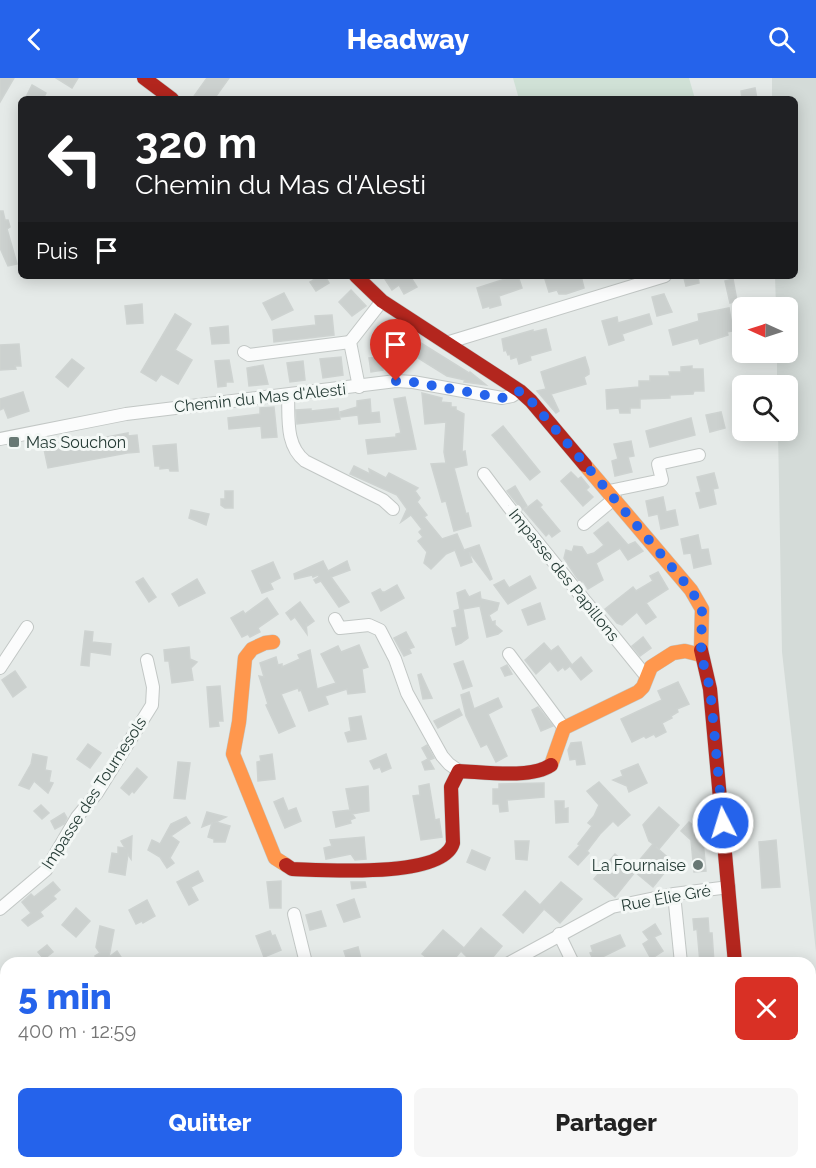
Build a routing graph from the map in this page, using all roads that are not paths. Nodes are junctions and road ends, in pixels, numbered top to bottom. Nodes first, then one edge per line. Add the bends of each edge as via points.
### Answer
1 (144, 78) edge
2 (168, 96) edge
3 (359, 279) edge
4 (655, 279) edge
5 (382, 301) junction
6 (350, 342) junction
7 (446, 343) junction
8 (244, 352) dead end
9 (359, 387) junction
10 (520, 391) junction
11 (288, 395) junction
12 (0, 439) edge
13 (699, 455) dead end
14 (484, 474) dead end
15 (612, 495) junction
16 (393, 509) dead end
17 (584, 524) dead end
18 (335, 619) dead end
19 (27, 627) dead end
20 (273, 642) dead end
21 (509, 654) dead end
22 (701, 655) junction
23 (147, 660) dead end
24 (0, 668) edge
25 (646, 676) junction
26 (564, 728) junction
27 (459, 771) junction
28 (729, 887) junction
29 (674, 894) junction
30 (0, 909) edge
31 (294, 914) dead end
32 (559, 934) junction
33 (305, 957) edge
34 (519, 957) edge
35 (570, 957) edge
36 (680, 957) edge
37 (735, 957) edge

1 - 2 street
3 - 5 street
4 - 7 street
5 - 6 street
5 - 7 street
6 - 8 street via 249,355
6 - 9 street
7 - 10 street
9 - 10 street, Chemin du Mas d'Alesti via 413,382 501,398
9 - 11 street, Chemin du Mas d'Alesti
10 - 15 street
11 - 12 street, Chemin du Mas d'Alesti via 126,414
11 - 16 street via 291,442 296,454
13 - 15 street via 658,464 662,480
14 - 25 street, Impasse des Papillons
15 - 17 street
15 - 22 street via 697,600 702,609
18 - 27 street via 340,628 369,625 380,630 407,693 442,756
19 - 24 street
20 - 27 street via 252,649 245,658 233,754 275,858 282,864 360,872 420,866 442,858 453,843 451,787
21 - 26 street
22 - 25 street via 673,653
22 - 28 street via 710,688
23 - 30 street, Impasse des Tournesols via 152,705 46,870
25 - 26 street via 638,692
26 - 27 street via 551,766 545,769 507,773
28 - 29 street, Rue Élie Gré
28 - 37 street
29 - 32 street, Rue Élie Gré via 612,907
29 - 36 street
31 - 33 street
32 - 34 street, Rue Élie Gré
32 - 35 street

